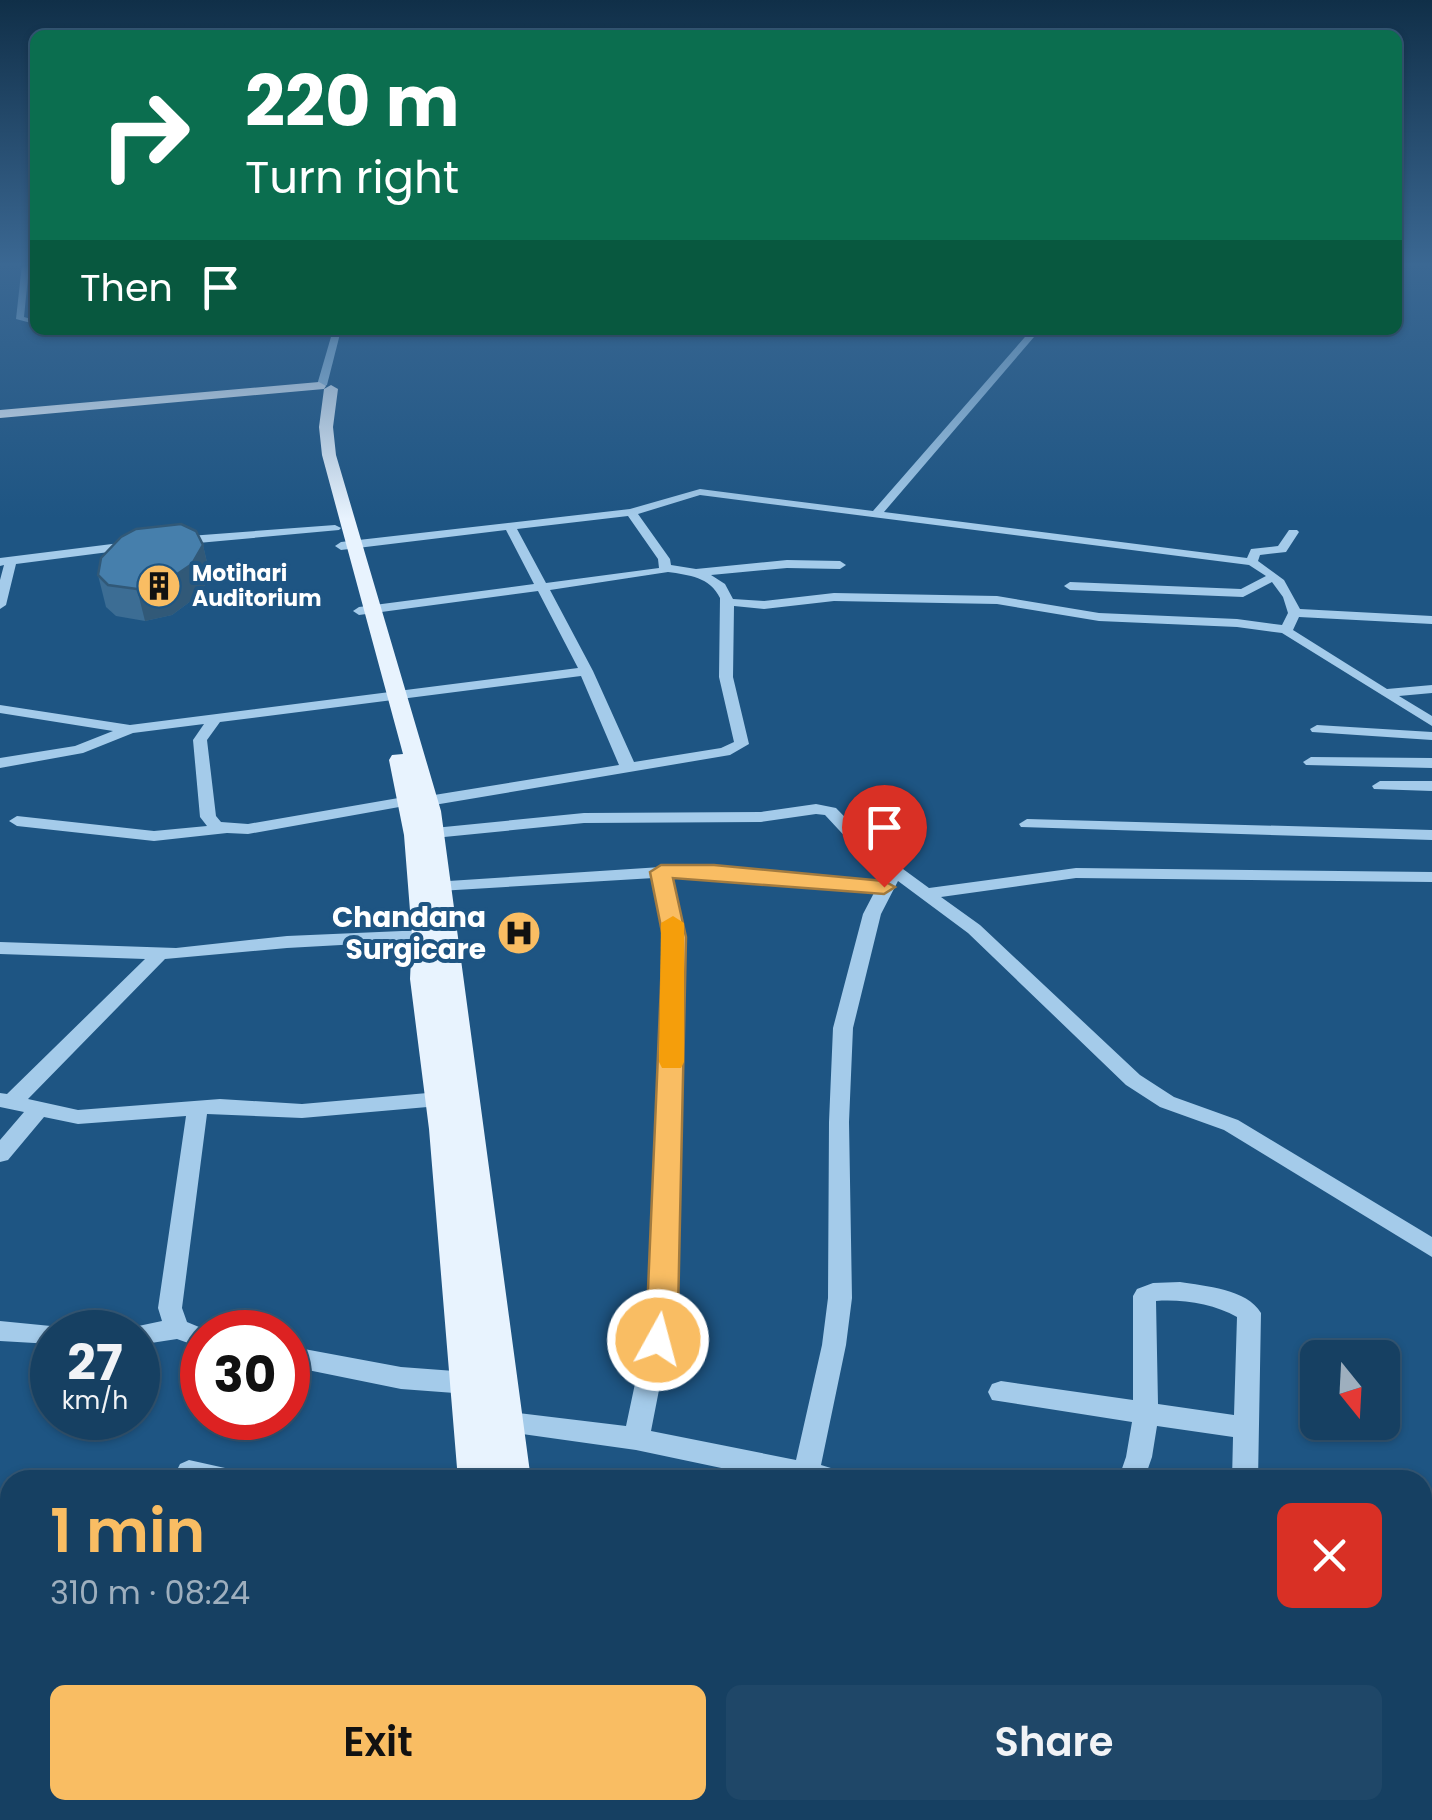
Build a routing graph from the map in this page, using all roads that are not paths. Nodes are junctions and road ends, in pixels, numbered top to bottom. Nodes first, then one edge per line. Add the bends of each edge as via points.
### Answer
1 (334, 349) edge
2 (1019, 349) edge
3 (323, 387) junction
4 (0, 415) edge
5 (631, 512) junction
6 (875, 515) junction
7 (510, 526) junction
8 (1293, 532) dead end
9 (344, 539) junction
10 (169, 542) edge
11 (152, 544) edge
12 (6, 561) edge
13 (1252, 562) junction
14 (840, 565) dead end
15 (666, 568) junction
16 (700, 572) junction
17 (1273, 577) junction
18 (1070, 586) dead end
19 (542, 588) junction
20 (728, 602) junction
21 (0, 605) edge
22 (367, 610) junction
23 (1294, 612) junction
24 (1432, 620) edge
25 (1286, 630) junction
26 (586, 671) junction
27 (1432, 689) edge
28 (1385, 693) junction
29 (391, 697) junction
30 (0, 709) edge
31 (216, 717) junction
32 (1432, 722) edge
33 (130, 728) junction
34 (1317, 728) dead end
35 (1432, 736) edge
36 (0, 762) edge
37 (1311, 762) dead end
38 (1432, 763) edge
39 (628, 767) junction
40 (1380, 786) dead end
41 (1432, 786) edge
42 (419, 801) junction
43 (17, 821) dead end
44 (1027, 824) dead end
45 (222, 829) junction
46 (434, 833) junction
47 (1432, 835) edge
48 (661, 872) junction
49 (1432, 877) edge
50 (889, 880) junction
51 (438, 886) junction
52 (926, 894) junction
53 (425, 936) junction
54 (0, 948) edge
55 (159, 954) junction
56 (439, 1099) junction
57 (6, 1101) edge
58 (198, 1107) junction
59 (38, 1110) junction
60 (0, 1154) edge
61 (1432, 1248) edge
62 (177, 1330) junction
63 (0, 1331) edge
64 (180, 1331) edge
65 (160, 1332) edge
66 (30, 1333) edge
67 (310, 1360) edge
68 (468, 1382) junction
69 (1001, 1392) dead end
70 (1148, 1412) junction
71 (502, 1422) junction
72 (1248, 1428) junction
73 (636, 1439) junction
74 (476, 1470) edge
75 (510, 1470) edge
76 (787, 1470) edge
77 (807, 1470) edge
78 (1135, 1470) edge
79 (1246, 1470) edge

1 - 3 street
2 - 6 street
3 - 4 main road
3 - 9 main road via 316,434
5 - 6 street via 700,492
5 - 7 street
5 - 15 street
6 - 13 street
7 - 9 street
7 - 19 street
8 - 13 street via 1282,549 1255,552
9 - 10 street
9 - 22 main road
11 - 12 street
12 - 21 street
13 - 17 street
14 - 16 street
15 - 16 street
15 - 19 street
16 - 20 street via 720,586
17 - 18 street via 1242,593
17 - 23 street
19 - 22 street
19 - 26 street
20 - 25 street via 988,600 1099,617
20 - 39 street via 725,668 742,744
22 - 29 main road
23 - 24 street
23 - 25 street
25 - 28 street
26 - 29 street
26 - 39 street
27 - 28 street
28 - 32 street
29 - 31 street
29 - 42 main road
30 - 33 street
31 - 33 street
31 - 45 street via 202,734 200,754 208,817
33 - 36 street via 78,750
34 - 35 street
37 - 38 street
39 - 42 street
40 - 41 street
42 - 45 street
42 - 46 main road
42 - 53 main road
43 - 45 street via 154,836
44 - 47 street
46 - 50 street via 584,818 750,818 823,809 835,813
46 - 51 main road
48 - 50 street
48 - 51 street
48 - 73 street via 674,937 664,1274
49 - 52 street via 1076,873
50 - 52 street
50 - 77 street via 872,914 843,1028 840,1298
51 - 71 main road
52 - 61 street via 974,929 1151,1094 1231,1125
53 - 55 street
53 - 56 main road via 423,978
54 - 55 street
55 - 57 street
56 - 58 street via 302,1112
56 - 68 main road
57 - 59 street
58 - 59 street via 78,1116
58 - 62 street via 170,1308
59 - 60 street
62 - 64 street
62 - 65 street
63 - 66 street
67 - 68 street via 401,1378
68 - 74 main road
69 - 70 street
70 - 72 street
70 - 72 street via 1145,1296 1162,1289 1238,1304 1249,1313
70 - 78 street
71 - 73 street
71 - 75 main road
72 - 79 street
73 - 76 street

